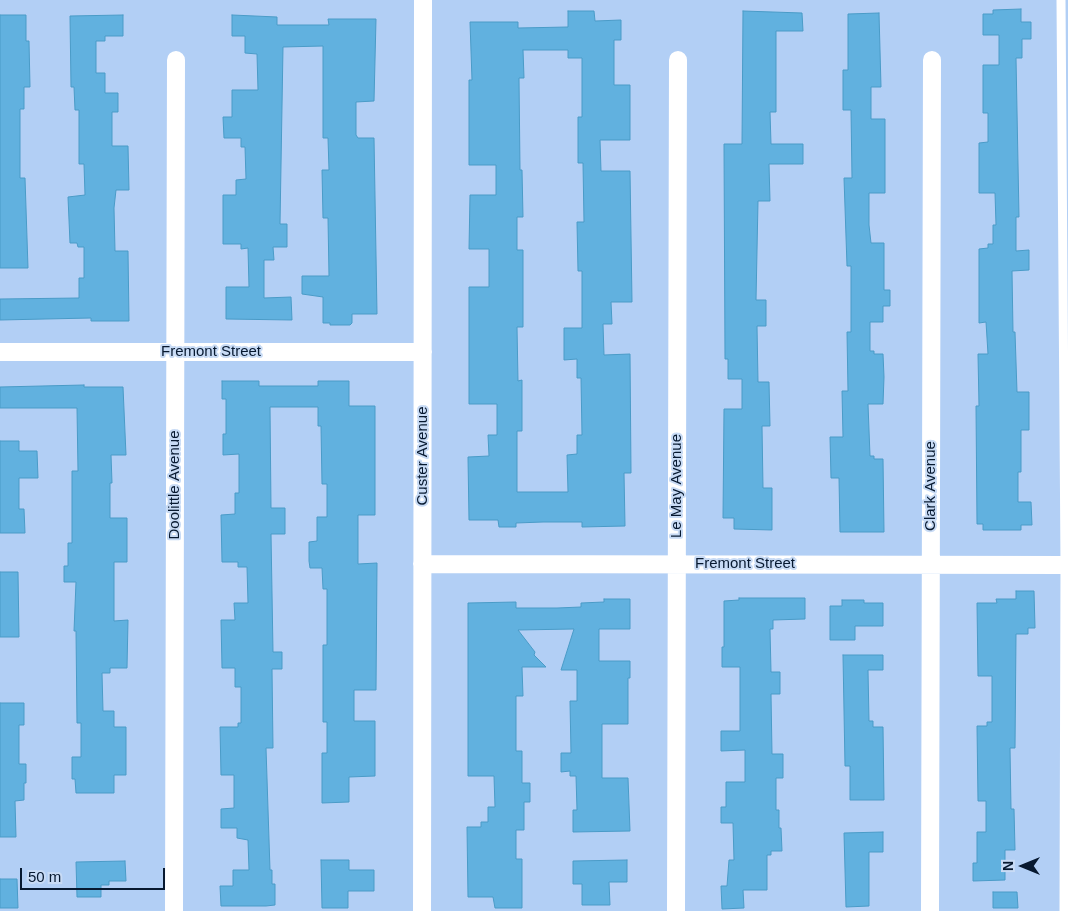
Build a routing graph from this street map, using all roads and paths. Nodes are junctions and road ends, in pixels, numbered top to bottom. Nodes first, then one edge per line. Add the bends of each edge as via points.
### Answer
1 (423, 0) edge
2 (1061, 0) edge
3 (176, 60) dead end
4 (678, 60) dead end
5 (932, 60) dead end
6 (0, 352) edge
7 (175, 352) junction
8 (423, 352) junction
9 (422, 564) junction
10 (677, 564) junction
11 (931, 564) junction
12 (1066, 564) edge
13 (174, 911) edge
14 (422, 911) edge
15 (676, 911) edge
16 (930, 911) edge
17 (1064, 911) edge

1 - 8 street, Custer Avenue
2 - 12 lane
3 - 7 street, Doolittle Avenue
4 - 10 street, Le May Avenue
5 - 11 street, Clark Avenue
6 - 7 street, Fremont Street
7 - 8 street, Fremont Street
7 - 13 street, Doolittle Avenue
8 - 9 street, Custer Avenue
9 - 10 street, Fremont Street
9 - 14 street, Custer Avenue
10 - 11 street, Fremont Street
10 - 15 street, Le May Avenue
11 - 12 street, Fremont Street
11 - 16 street, Clark Avenue
12 - 17 lane

